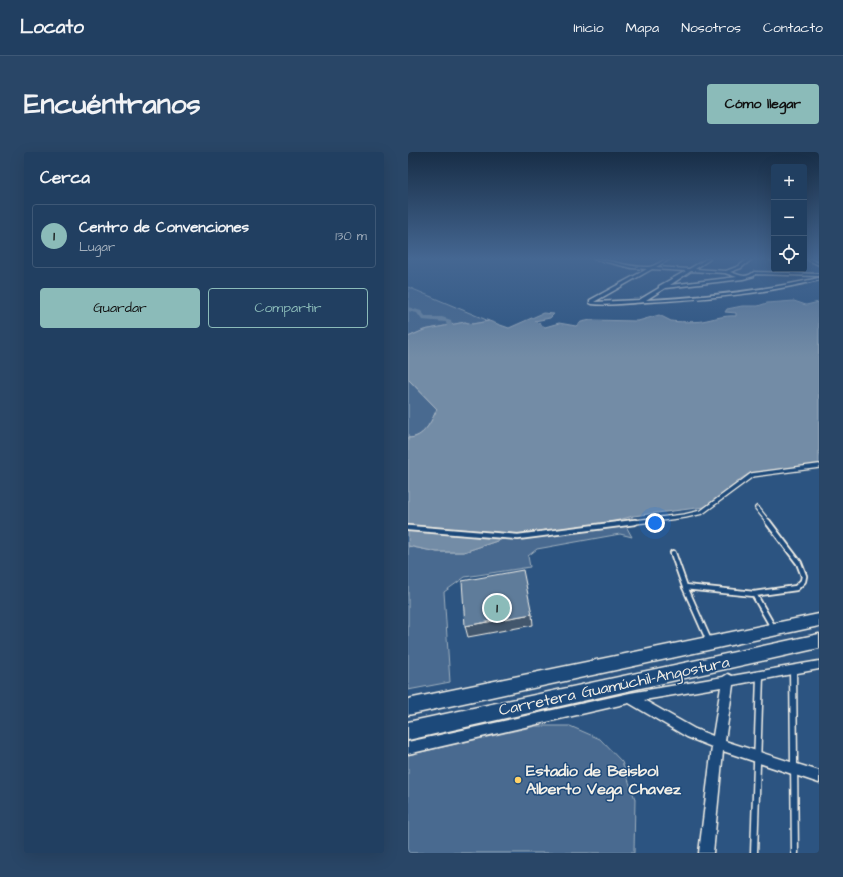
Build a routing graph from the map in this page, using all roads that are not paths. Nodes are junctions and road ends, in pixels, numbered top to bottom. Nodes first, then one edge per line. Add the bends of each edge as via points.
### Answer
1 (609, 292) edge
2 (654, 292) edge
3 (757, 292) edge
4 (639, 302) junction
5 (819, 466) edge
6 (757, 508) dead end
7 (408, 528) edge
8 (673, 553) dead end
9 (685, 587) junction
10 (754, 594) junction
11 (819, 620) edge
12 (774, 629) junction
13 (819, 642) edge
14 (710, 643) junction
15 (819, 664) edge
16 (793, 669) junction
17 (760, 675) junction
18 (728, 679) junction
19 (630, 698) junction
20 (408, 707) edge
21 (408, 731) edge
22 (718, 744) junction
23 (408, 748) edge
24 (758, 757) junction
25 (794, 769) junction
26 (819, 777) edge
27 (706, 853) edge
28 (754, 853) edge
29 (795, 853) edge

1 - 4 street via 592,303
2 - 4 street
3 - 4 street
5 - 7 lane via 752,475 707,509 685,516 518,537
6 - 10 lane via 799,562 804,576 796,588
8 - 9 lane
9 - 10 lane
9 - 14 lane
10 - 12 lane
11 - 12 main road, Carretera Guamúchil-Angostura
12 - 14 main road, Carretera Guamúchil-Angostura
13 - 21 main road, Carretera Guamúchil-Angostura
14 - 20 main road, Carretera Guamúchil-Angostura
15 - 16 street
16 - 17 street
16 - 25 lane
17 - 18 street
17 - 24 lane
18 - 19 street
18 - 22 street
19 - 22 street via 691,733
19 - 23 street
22 - 24 street
22 - 27 street
24 - 25 street
24 - 28 lane
25 - 26 street
25 - 29 lane

